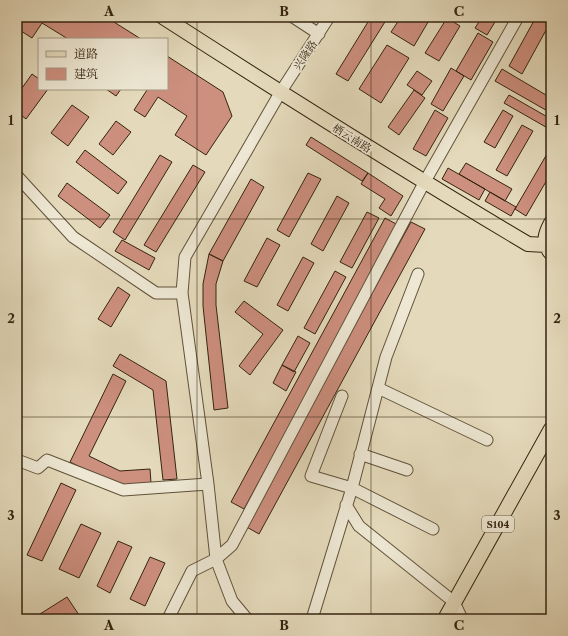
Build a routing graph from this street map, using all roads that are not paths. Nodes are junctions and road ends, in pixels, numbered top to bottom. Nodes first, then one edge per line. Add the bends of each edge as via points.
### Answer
1 (293, 17) edge
2 (329, 17) edge
3 (518, 17) edge
4 (170, 19) edge
5 (319, 34) junction
6 (280, 92) junction
7 (17, 176) edge
8 (424, 183) junction
9 (551, 223) edge
10 (549, 249) edge
11 (418, 274) dead end
12 (182, 293) junction
13 (378, 388) junction
14 (342, 396) dead end
15 (551, 429) edge
16 (487, 440) dead end
17 (360, 454) junction
18 (17, 460) edge
19 (407, 470) dead end
20 (208, 484) junction
21 (352, 488) junction
22 (346, 505) junction
23 (433, 529) dead end
24 (216, 559) junction
25 (454, 602) junction
26 (168, 619) edge
27 (247, 619) edge
28 (312, 619) edge
29 (445, 619) edge
30 (462, 619) edge

1 - 5 street
2 - 5 street, 兴隆路
3 - 8 street
4 - 6 main road, 栖云南路
5 - 6 street, 兴隆路
6 - 8 main road, 栖云南路
6 - 12 street, 兴隆路 via 184,257
7 - 12 street via 74,237 156,293
8 - 10 main road, 栖云南路 via 528,244
8 - 24 street via 232,545
9 - 10 main road via 545,238
11 - 13 street via 386,357
12 - 20 street, 兴隆路
13 - 16 street
13 - 17 street
14 - 21 street via 311,476
15 - 25 main road, S104
17 - 19 street
17 - 21 street
18 - 20 street via 38,468 47,460 123,490
20 - 24 street, 兴隆路
21 - 22 street
21 - 23 street
22 - 25 street via 359,526
22 - 28 street
24 - 26 street via 192,571
24 - 27 street, 兴隆路 via 232,601
25 - 29 main road, S104
25 - 30 street

